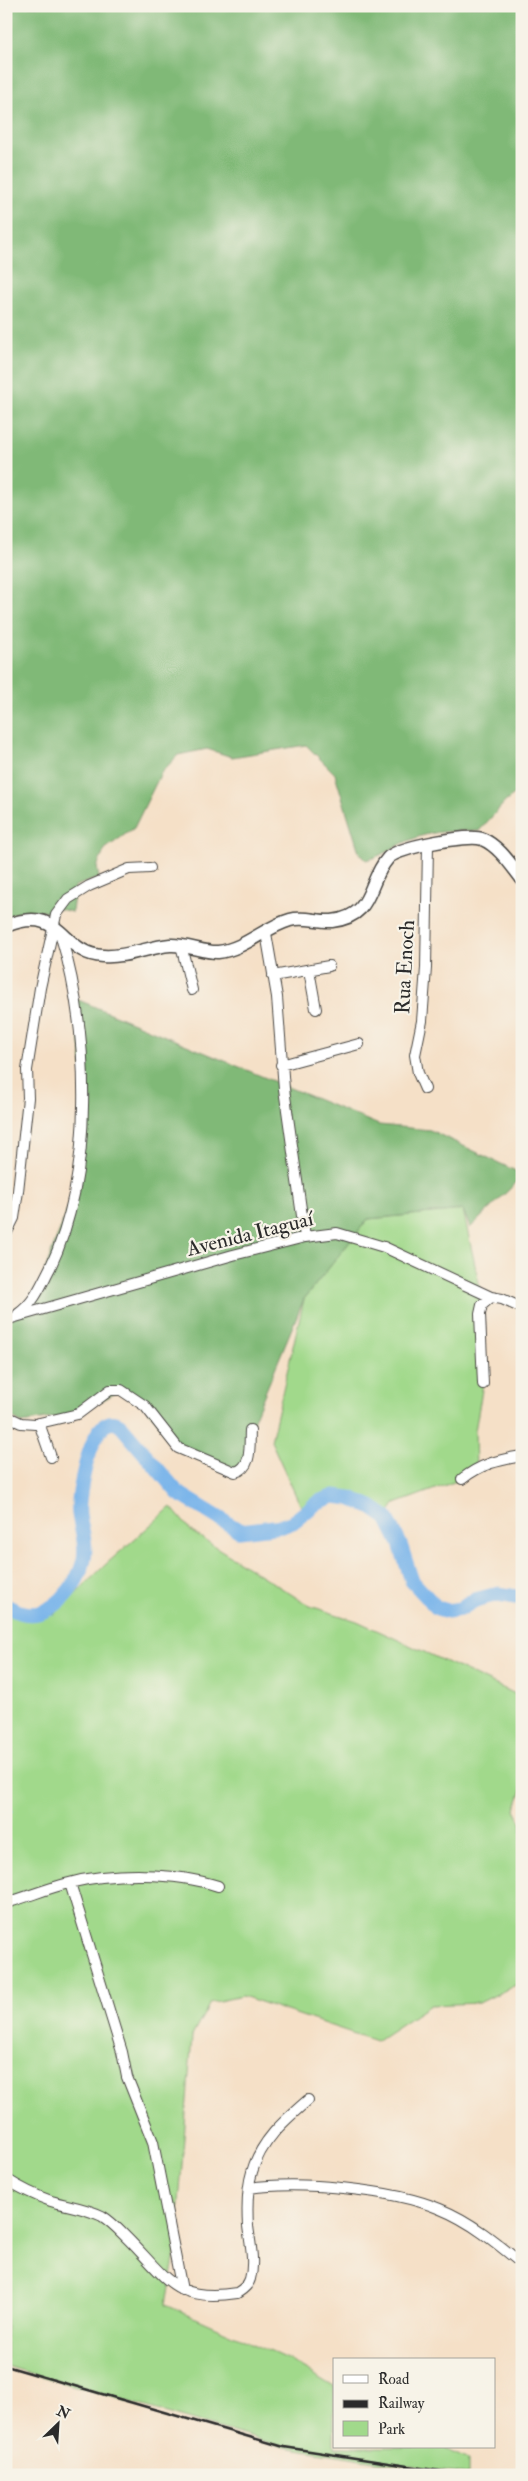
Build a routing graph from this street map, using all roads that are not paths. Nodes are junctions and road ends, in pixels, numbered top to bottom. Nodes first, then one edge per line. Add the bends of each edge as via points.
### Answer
1 (428, 844) junction
2 (150, 868) dead end
3 (522, 879) edge
4 (6, 926) edge
5 (57, 929) junction
6 (266, 933) junction
7 (181, 945) junction
8 (329, 966) dead end
9 (309, 970) junction
10 (273, 976) junction
11 (192, 990) dead end
12 (316, 1009) dead end
13 (359, 1044) dead end
14 (281, 1065) junction
15 (425, 1089) dead end
16 (6, 1234) edge
17 (305, 1237) junction
18 (491, 1297) junction
19 (522, 1308) edge
20 (9, 1319) edge
21 (483, 1384) dead end
22 (6, 1416) edge
23 (39, 1423) junction
24 (250, 1430) dead end
25 (522, 1456) edge
26 (51, 1458) dead end
27 (462, 1479) dead end
28 (70, 1883) junction
29 (218, 1886) dead end
30 (6, 1904) edge
31 (308, 2100) dead end
32 (6, 2178) edge
33 (249, 2188) junction
34 (522, 2264) edge
35 (182, 2290) junction

1 - 3 street via 469,837 482,840 499,852
1 - 6 street via 408,847 389,856 369,898 352,915 330,921 290,920
1 - 15 street, Rua Enoch via 426,968 422,1021 414,1055
2 - 5 street via 129,869 68,899 56,915
4 - 5 street via 28,920 43,921
5 - 7 street via 88,954 104,956
5 - 16 street via 40,988 27,1070 28,1098 18,1192 14,1218
5 - 20 street via 70,966 76,999 84,1086 77,1183 56,1254 35,1297 25,1309
6 - 7 street via 219,952
6 - 10 street
7 - 11 street
8 - 9 street
9 - 10 street
9 - 12 street
10 - 14 street via 281,1035
13 - 14 street
14 - 17 street
17 - 18 street, Avenida Itaguaí via 338,1233 384,1246
17 - 20 street, Avenida Itaguaí
18 - 19 street, Avenida Itaguaí
18 - 21 street via 482,1305 480,1314
22 - 23 street via 21,1423
23 - 24 street via 78,1414 110,1390 121,1390 144,1406 178,1448 235,1472 242,1471 246,1465
23 - 26 street
25 - 27 street via 493,1461
28 - 29 street via 98,1877 158,1876 198,1880
28 - 30 street
28 - 35 street via 127,2077 153,2142
31 - 33 street via 273,2133 252,2170
32 - 35 street via 31,2193 104,2217 163,2278
33 - 34 street via 268,2185 342,2188 421,2203 440,2209 489,2237
33 - 35 street via 252,2269 249,2281 237,2294 206,2296

